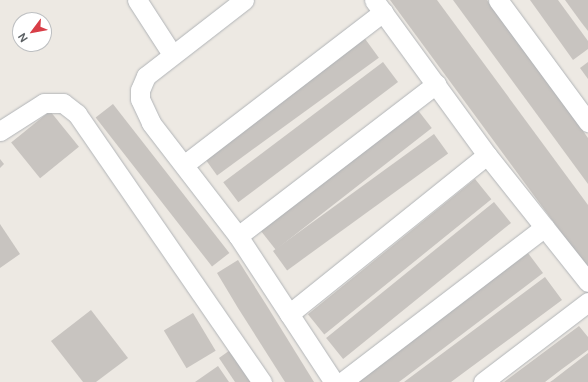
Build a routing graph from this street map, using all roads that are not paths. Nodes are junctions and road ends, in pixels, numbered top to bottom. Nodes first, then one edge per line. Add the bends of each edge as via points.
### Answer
1 (137, 0) edge
2 (244, 0) edge
3 (498, 0) edge
4 (378, 6) edge
5 (172, 54) junction
6 (436, 84) junction
7 (588, 122) edge
8 (0, 131) edge
9 (487, 155) junction
10 (185, 164) junction
11 (545, 227) junction
12 (238, 236) junction
13 (588, 282) edge
14 (588, 302) edge
15 (289, 314) junction
16 (262, 382) edge
17 (334, 382) edge
18 (342, 382) edge
19 (483, 382) edge

1 - 5 street
2 - 5 street
3 - 7 street
4 - 6 street
4 - 10 street
5 - 10 street via 146,76 140,90 140,99 151,123
6 - 9 street
6 - 12 street
8 - 16 street via 44,103 63,103 76,114
9 - 11 street
9 - 15 street
10 - 12 street
11 - 13 street
11 - 18 street
12 - 15 street
14 - 19 street
15 - 17 street

